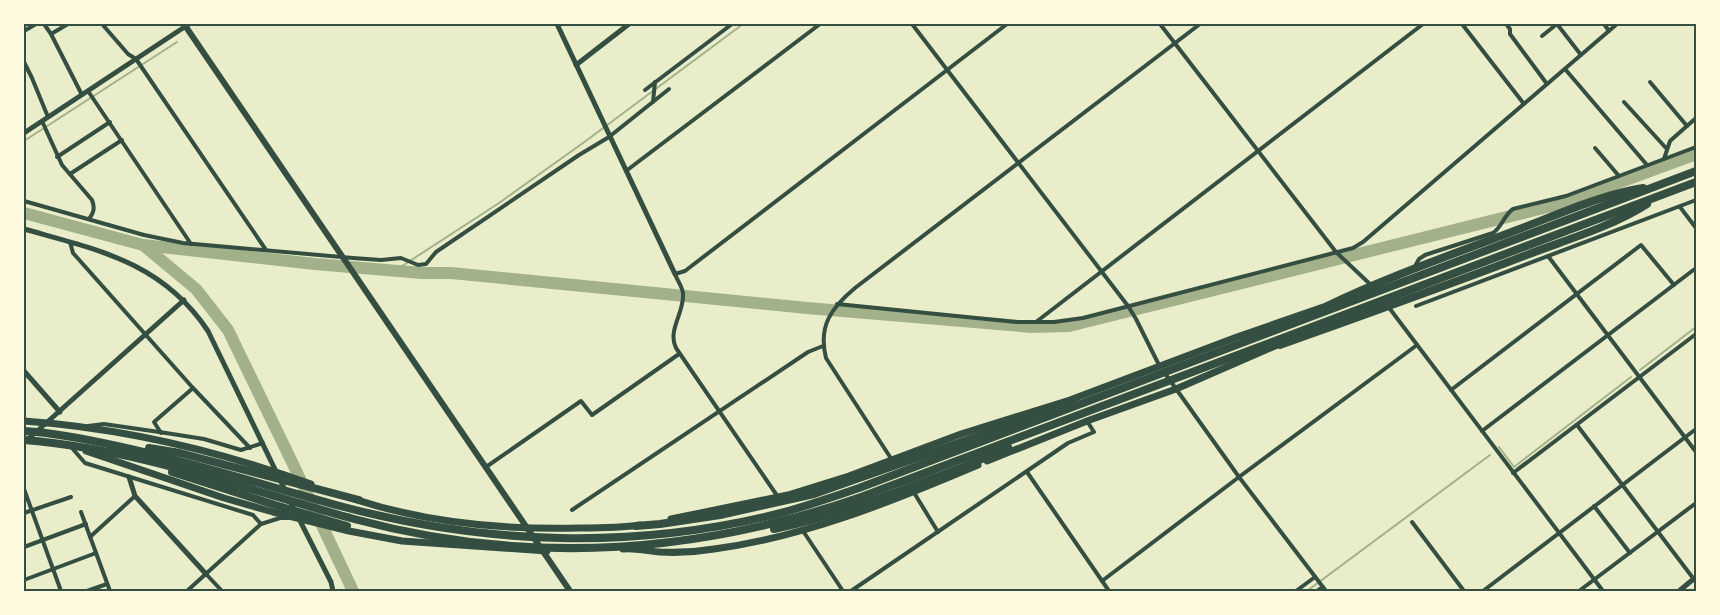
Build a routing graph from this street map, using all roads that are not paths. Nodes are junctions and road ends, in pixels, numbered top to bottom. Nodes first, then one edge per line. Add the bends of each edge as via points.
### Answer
1 (36, 24) edge
2 (44, 24) edge
3 (68, 24) edge
4 (102, 24) edge
5 (556, 24) edge
6 (629, 24) edge
7 (732, 24) edge
8 (820, 24) edge
9 (912, 24) edge
10 (1007, 24) edge
11 (1160, 24) edge
12 (1200, 24) edge
13 (1422, 24) edge
14 (1462, 24) edge
15 (1506, 24) edge
16 (1557, 24) edge
17 (1604, 24) edge
18 (1617, 24) edge
19 (187, 25) edge
20 (24, 31) edge
21 (1609, 31) junction
22 (51, 34) junction
23 (1542, 36) dead end
24 (1174, 43) junction
25 (1581, 55) junction
26 (136, 59) junction
27 (24, 62) edge
28 (576, 65) junction
29 (948, 69) junction
30 (1565, 69) junction
31 (655, 82) junction
32 (1650, 82) dead end
33 (1547, 84) junction
34 (669, 89) dead end
35 (88, 90) junction
36 (644, 90) dead end
37 (82, 95) junction
38 (653, 102) junction
39 (1624, 102) dead end
40 (1524, 104) junction
41 (48, 117) junction
42 (1696, 118) edge
43 (42, 121) junction
44 (110, 122) junction
45 (1687, 126) junction
46 (24, 133) edge
47 (608, 134) junction
48 (122, 140) junction
49 (1595, 148) dead end
50 (1666, 148) junction
51 (1695, 149) edge
52 (1259, 151) junction
53 (58, 157) junction
54 (1664, 159) junction
55 (1019, 163) junction
56 (1647, 166) junction
57 (626, 171) junction
58 (1696, 171) edge
59 (70, 174) junction
60 (1619, 176) junction
61 (1696, 182) edge
62 (1652, 186) junction
63 (1655, 199) junction
64 (1696, 200) edge
65 (24, 201) edge
66 (1680, 206) junction
67 (89, 219) junction
68 (1696, 228) edge
69 (24, 229) edge
70 (70, 242) junction
71 (191, 244) junction
72 (266, 250) junction
73 (1336, 252) junction
74 (1548, 256) junction
75 (344, 259) junction
76 (1696, 268) edge
77 (1101, 271) junction
78 (675, 274) junction
79 (1412, 277) junction
80 (1441, 280) junction
81 (1674, 286) junction
82 (1375, 290) junction
83 (1452, 292) junction
84 (1576, 294) junction
85 (184, 300) junction
86 (1384, 302) junction
87 (837, 304) junction
88 (1128, 306) junction
89 (1416, 306) dead end
90 (1036, 322) junction
91 (1284, 328) junction
92 (146, 334) junction
93 (1696, 334) edge
94 (1608, 336) junction
95 (1417, 345) junction
96 (823, 346) junction
97 (679, 354) junction
98 (1235, 356) junction
99 (1160, 367) junction
100 (24, 372) edge
101 (1640, 378) junction
102 (193, 388) junction
103 (1176, 389) junction
104 (1451, 390) junction
105 (1103, 396) junction
106 (60, 412) junction
107 (720, 412) junction
108 (24, 421) edge
109 (1087, 421) junction
110 (46, 423) junction
111 (1578, 425) junction
112 (81, 427) junction
113 (1696, 429) edge
114 (24, 430) edge
115 (1041, 430) junction
116 (1482, 431) junction
117 (161, 433) junction
118 (1685, 437) junction
119 (90, 440) junction
120 (24, 442) edge
121 (263, 443) junction
122 (72, 448) junction
123 (250, 448) junction
124 (1696, 452) edge
125 (116, 453) junction
126 (892, 460) junction
127 (486, 467) junction
128 (1027, 472) junction
129 (1514, 473) junction
130 (129, 477) junction
131 (1239, 477) junction
132 (1622, 484) junction
133 (24, 489) edge
134 (913, 492) junction
135 (135, 496) junction
136 (71, 497) dead end
137 (778, 497) junction
138 (360, 500) junction
139 (1696, 503) edge
140 (1594, 506) junction
141 (32, 510) junction
142 (572, 510) dead end
143 (81, 512) dead end
144 (24, 513) edge
145 (298, 518) junction
146 (1412, 522) dead end
147 (86, 524) junction
148 (261, 524) junction
149 (636, 526) junction
150 (348, 528) junction
151 (528, 529) junction
152 (802, 530) junction
153 (938, 532) junction
154 (1658, 532) junction
155 (1559, 533) junction
156 (90, 537) junction
157 (42, 540) junction
158 (24, 547) edge
159 (630, 549) junction
160 (542, 551) junction
161 (96, 553) junction
162 (1630, 553) junction
163 (53, 569) junction
164 (206, 574) junction
165 (1315, 577) junction
166 (1696, 579) edge
167 (24, 580) edge
168 (1594, 580) junction
169 (1102, 581) junction
170 (107, 584) junction
171 (1323, 586) junction
172 (61, 591) edge
173 (87, 591) edge
174 (110, 591) edge
175 (187, 591) edge
176 (222, 591) edge
177 (333, 591) edge
178 (570, 591) edge
179 (844, 591) edge
180 (851, 591) edge
181 (1109, 591) edge
182 (1296, 591) edge
183 (1317, 591) edge
184 (1326, 591) edge
185 (1464, 591) edge
186 (1483, 591) edge
187 (1579, 591) edge
188 (1602, 591) edge
189 (1679, 591) edge

1 - 20 street
2 - 22 street
3 - 22 street
4 - 26 street
5 - 28 street
6 - 28 street
7 - 31 street
8 - 57 street
9 - 29 street
10 - 29 street
11 - 24 street
12 - 24 street
13 - 52 street
14 - 40 street
15 - 33 street
16 - 23 street
16 - 25 street
17 - 21 street
18 - 21 street
19 - 26 street
19 - 75 main road
21 - 25 street
22 - 37 street
24 - 52 street
24 - 55 street
25 - 30 street
26 - 35 street
26 - 72 street
27 - 41 street
28 - 47 street
29 - 55 street
29 - 78 street via 685,271
30 - 33 street
30 - 56 street
31 - 36 street
31 - 38 street
32 - 45 street
33 - 40 street
34 - 38 street
35 - 37 street
35 - 44 street
37 - 41 street
38 - 47 street
39 - 50 street
40 - 73 street via 1363,242
41 - 43 street
42 - 45 street
43 - 46 street
43 - 53 street
44 - 48 street
44 - 53 street
45 - 50 street
47 - 57 street
47 - 75 street via 436,252 426,264 418,265 401,258
48 - 59 street
48 - 71 street
49 - 60 street
50 - 54 street
51 - 54 street
52 - 73 street
52 - 77 street
53 - 59 street
54 - 56 street
55 - 77 street
55 - 87 street
56 - 60 street
57 - 78 street
58 - 62 highway
58 - 91 highway
59 - 67 street via 92,200 93,213
60 - 79 street via 1566,196 1512,209 1493,233 1419,259
61 - 63 highway
61 - 98 highway
62 - 79 highway
62 - 91 highway via 1622,191 1521,228 1369,287
63 - 80 highway
63 - 98 highway via 1632,214 1401,302 1275,347
64 - 66 street
65 - 67 street
66 - 68 street
66 - 74 street
67 - 71 street
69 - 70 street
70 - 85 street via 110,254 132,265
70 - 92 street via 73,253
71 - 72 street
72 - 75 street
73 - 82 street
73 - 88 street
74 - 83 street
74 - 84 street
75 - 127 main road
76 - 81 street
77 - 88 street
77 - 90 street
78 - 97 street via 682,290 682,306 673,336
79 - 82 highway
80 - 83 street
80 - 86 highway
81 - 84 street via 1641,245
81 - 94 street
82 - 86 street
82 - 99 highway
83 - 89 street
84 - 94 street
84 - 104 street
85 - 92 street
85 - 121 street via 208,331
86 - 95 street
86 - 103 highway
87 - 90 street
87 - 96 street via 828,317
88 - 90 street via 1084,318
88 - 99 street
91 - 105 highway
92 - 102 street
92 - 106 street
93 - 101 street
94 - 101 street
94 - 116 street
95 - 104 street
95 - 131 street
96 - 107 street via 808,352
96 - 126 street via 834,372
97 - 107 street
97 - 127 street via 592,415 581,401
98 - 115 highway
99 - 103 street
99 - 126 highway
100 - 106 street
101 - 111 street
101 - 118 street
102 - 117 street via 154,422
102 - 123 street
103 - 109 highway
103 - 131 street
104 - 116 street
105 - 119 highway via 858,488 790,510 708,528 629,537 527,538 415,524 342,507 170,458
105 - 149 highway via 1071,403 814,494 753,509
106 - 110 street
107 - 137 street
107 - 142 street
108 - 110 highway
109 - 128 street via 1094,432 1068,443
109 - 134 highway
110 - 112 highway
110 - 120 street
111 - 129 street
111 - 132 street
112 - 117 street via 104,424
112 - 138 highway via 155,440 261,466
113 - 118 street
114 - 119 highway
115 - 125 highway via 862,497 784,522 713,537 616,548 566,549 476,543 400,530
115 - 159 highway via 959,469 821,518 690,545
116 - 129 street
117 - 123 street via 204,439 241,450
118 - 124 street
118 - 132 street
119 - 138 highway via 180,453
120 - 122 highway
120 - 125 highway via 63,444
121 - 123 street
121 - 145 street
122 - 130 street via 85,463
122 - 150 highway via 224,498
125 - 150 highway
126 - 134 street
126 - 137 highway
127 - 151 main road
128 - 153 street
128 - 169 street
129 - 155 street
130 - 135 street
130 - 148 street via 253,515
131 - 165 street
131 - 169 street
132 - 140 street
132 - 154 street
133 - 141 street
134 - 152 highway
134 - 153 street
135 - 156 street
135 - 164 street
136 - 141 street
137 - 149 highway
138 - 151 highway via 464,524
139 - 154 street
140 - 155 street
140 - 162 street
141 - 144 street
141 - 157 street
143 - 147 street
145 - 148 street via 280,518
145 - 177 street
146 - 185 street
147 - 156 street
147 - 157 street
148 - 164 street
149 - 151 highway
150 - 160 highway via 402,541
151 - 160 main road
152 - 159 highway via 714,550 661,552
152 - 179 street
153 - 180 street
154 - 162 street
154 - 166 street
155 - 168 street
155 - 186 street
156 - 161 street
157 - 158 street
157 - 163 street
159 - 160 highway
160 - 178 main road
161 - 163 street
161 - 170 street
162 - 168 street
163 - 167 street
163 - 172 street
164 - 175 street
164 - 176 street
165 - 171 street
165 - 182 street
166 - 189 street
168 - 187 street
168 - 188 street
169 - 181 street
170 - 173 street
170 - 174 street
171 - 183 street
171 - 184 street

